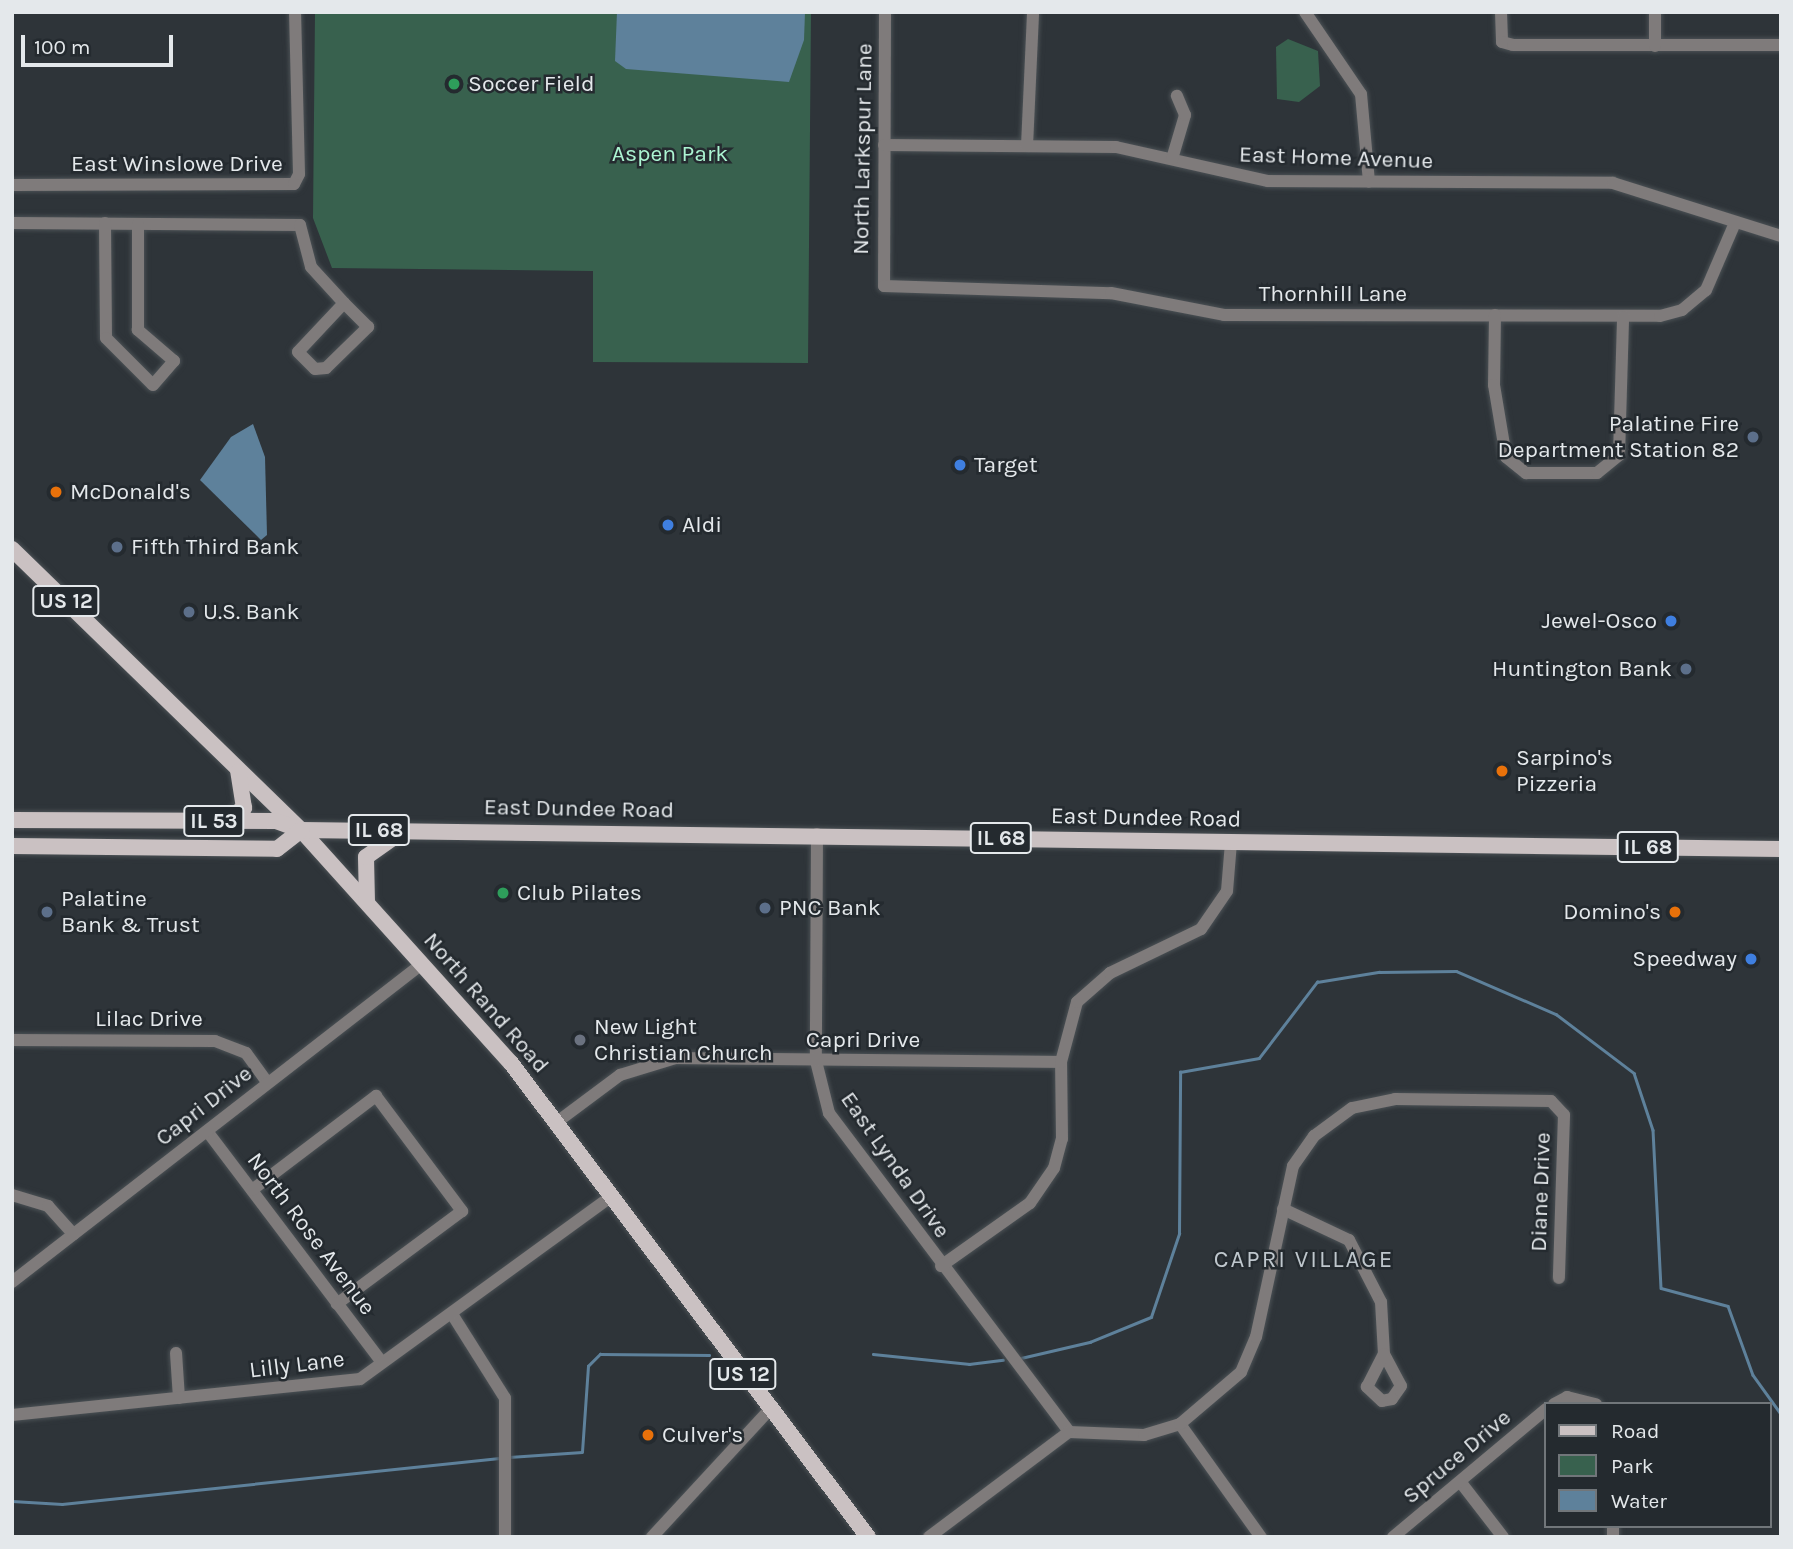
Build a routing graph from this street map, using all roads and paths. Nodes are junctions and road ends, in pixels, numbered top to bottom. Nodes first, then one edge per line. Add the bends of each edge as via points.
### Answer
1 (295, 12) edge
2 (885, 12) edge
3 (1033, 12) edge
4 (1305, 12) edge
5 (1501, 12) edge
6 (1655, 12) edge
7 (1781, 45) edge
8 (1655, 46) junction
9 (1177, 96) dead end
10 (884, 145) junction
11 (1027, 146) junction
12 (1172, 159) junction
13 (1369, 182) junction
14 (12, 185) edge
15 (12, 223) edge
16 (105, 223) junction
17 (138, 224) junction
18 (1734, 225) junction
19 (1781, 236) edge
20 (884, 286) joint
21 (344, 303) junction
22 (1495, 315) junction
23 (1623, 317) junction
24 (12, 549) edge
25 (236, 766) junction
26 (12, 820) edge
27 (224, 821) junction
28 (301, 830) junction
29 (412, 831) junction
30 (817, 834) junction
31 (1231, 842) junction
32 (12, 846) edge
33 (1781, 849) edge
34 (367, 902) junction
35 (422, 963) junction
36 (12, 1040) edge
37 (816, 1061) junction
38 (1060, 1062) junction
39 (268, 1083) junction
40 (557, 1122) junction
41 (207, 1131) junction
42 (252, 1190) junction
43 (12, 1195) edge
44 (612, 1196) junction
45 (1283, 1209) junction
46 (74, 1234) junction
47 (941, 1266) junction
48 (1559, 1278) dead end
49 (12, 1282) edge
50 (337, 1304) junction
51 (452, 1314) junction
52 (176, 1353) dead end
53 (1384, 1354) dead end
54 (382, 1362) junction
55 (179, 1398) junction
56 (1558, 1402) edge
57 (1588, 1402) edge
58 (769, 1410) junction
59 (1545, 1410) edge
60 (12, 1415) edge
61 (1180, 1424) junction
62 (1069, 1432) junction
63 (1462, 1483) junction
64 (505, 1537) edge
65 (652, 1537) edge
66 (867, 1537) edge
67 (929, 1537) edge
68 (1261, 1537) edge
69 (1393, 1537) edge
70 (1503, 1537) edge

1 - 14 street, East Winslowe Drive via 294,184
2 - 10 street, North Larkspur Lane
3 - 11 street
4 - 13 street via 1361,94
5 - 8 street via 1502,42
6 - 8 street
7 - 8 street
9 - 12 street via 1185,115
10 - 11 street, East Home Avenue
10 - 20 street, North Larkspur Lane
11 - 12 street, East Home Avenue via 1116,147
12 - 13 street, East Home Avenue via 1233,178
13 - 18 street, East Home Avenue via 1613,183 1648,190
15 - 16 street
16 - 17 street
16 - 17 street via 106,338 153,385 174,361 138,330
17 - 21 street via 300,225 310,267
18 - 19 street, East Home Avenue
18 - 23 street, Thornhill Lane via 1712,281 1691,304 1666,316
20 - 22 street, Thornhill Lane via 1111,293 1224,315
21 - 21 street via 298,352 315,369 326,368 365,333 365,321
22 - 23 street, Thornhill Lane
22 - 23 street via 1494,385 1506,457 1526,473 1597,473 1619,456
24 - 25 main road, North Rand Road / US 12
25 - 27 main road via 245,788 244,808
25 - 28 main road, North Rand Road / US 12
26 - 27 main road, East Dundee Road / IL 53
27 - 28 main road, East Dundee Road / IL 53 via 276,821
28 - 29 main road, East Dundee Road / IL 68
28 - 32 main road, IL 53 via 277,849
28 - 34 main road, North Rand Road / US 12
29 - 30 main road, East Dundee Road / IL 68
29 - 34 main road via 386,838 366,857
30 - 31 main road, East Dundee Road / IL 68
30 - 37 street, East Lynda Drive
31 - 33 main road, East Dundee Road / IL 68
31 - 38 street via 1227,891 1217,911 1173,946 1094,983 1066,1024
34 - 35 main road, North Rand Road / US 12
35 - 39 street, Capri Drive
35 - 40 main road, North Rand Road / US 12
36 - 39 street, Lilac Drive via 215,1041 246,1053
37 - 38 street, Capri Drive
37 - 40 street, Capri Drive via 648,1063
37 - 47 street, East Lynda Drive via 829,1113
38 - 47 street via 1062,1139 1054,1168 1030,1203
39 - 41 street, Capri Drive
40 - 44 main road, North Rand Road / US 12
41 - 42 street, North Rose Avenue
41 - 46 street, Capri Drive
42 - 50 street, North Rose Avenue
42 - 50 street via 376,1096 462,1211
43 - 46 street via 48,1206
44 - 51 street, Lilly Lane
44 - 58 main road, North Rand Road / US 12
45 - 48 street, Diane Drive via 1293,1166 1314,1136 1352,1108 1395,1099 1551,1101 1564,1115
45 - 53 street via 1349,1240 1381,1302
45 - 61 street, Diane Drive via 1256,1337 1241,1372
46 - 49 street, Capri Drive
47 - 62 street, East Lynda Drive
50 - 54 street, North Rose Avenue
51 - 54 street, Lilly Lane
51 - 64 street via 505,1398
52 - 55 street
54 - 55 street, Lilly Lane via 360,1379 332,1386
55 - 60 street, Lilly Lane
56 - 57 street via 1567,1397
58 - 65 street
58 - 66 main road, North Rand Road / US 12
59 - 63 street, Spruce Drive
61 - 62 street via 1144,1435
61 - 68 street
62 - 67 street
63 - 69 street, Spruce Drive
63 - 70 street

